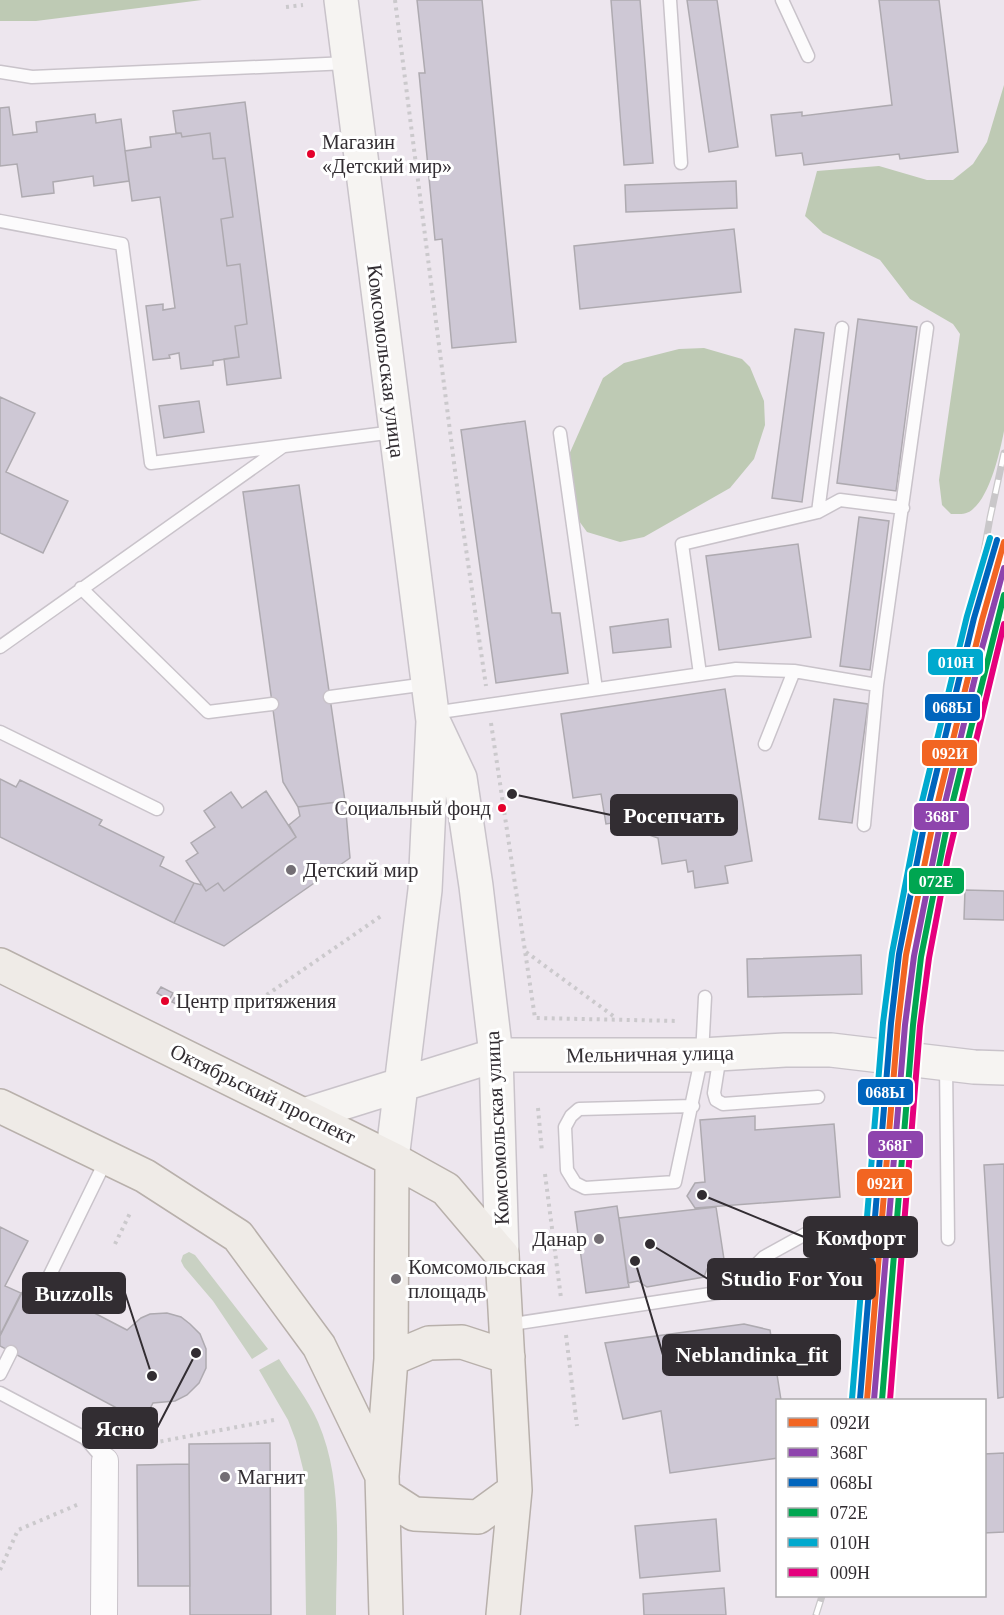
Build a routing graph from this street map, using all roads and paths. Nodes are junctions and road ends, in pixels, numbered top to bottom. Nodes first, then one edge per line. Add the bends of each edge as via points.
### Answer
1 (341, 0) edge
2 (396, 0) edge
3 (670, 0) edge
4 (782, 0) edge
5 (303, 5) dead end
6 (286, 7) dead end
7 (808, 56) dead end
8 (348, 63) junction
9 (0, 72) edge
10 (681, 163) dead end
11 (0, 221) edge
12 (842, 328) dead end
13 (927, 328) dead end
14 (395, 432) junction
15 (560, 433) dead end
16 (283, 446) junction
17 (903, 508) junction
18 (818, 512) junction
19 (81, 588) junction
20 (0, 647) edge
21 (794, 671) junction
22 (700, 674) junction
23 (877, 685) junction
24 (596, 689) junction
25 (330, 697) dead end
26 (272, 704) dead end
27 (489, 704) junction
28 (431, 706) junction
29 (0, 732) edge
30 (765, 744) dead end
31 (157, 809) dead end
32 (864, 825) dead end
33 (381, 916) dead end
34 (525, 951) junction
35 (0, 965) edge
36 (705, 997) dead end
37 (242, 1012) dead end
38 (535, 1018) dead end
39 (617, 1019) dead end
40 (711, 1054) junction
41 (496, 1055) junction
42 (945, 1064) junction
43 (1004, 1068) edge
44 (402, 1085) junction
45 (818, 1097) dead end
46 (0, 1106) edge
47 (693, 1106) junction
48 (538, 1108) dead end
49 (304, 1115) junction
50 (108, 1158) junction
51 (392, 1159) junction
52 (131, 1211) dead end
53 (812, 1231) dead end
54 (948, 1239) dead end
55 (115, 1244) dead end
56 (502, 1255) junction
57 (44, 1287) dead end
58 (564, 1318) junction
59 (507, 1341) junction
60 (11, 1352) dead end
61 (391, 1359) junction
62 (0, 1374) edge
63 (0, 1392) edge
64 (274, 1420) dead end
65 (577, 1426) dead end
66 (131, 1447) dead end
67 (105, 1461) joint
68 (382, 1485) junction
69 (515, 1490) junction
70 (104, 1493) junction
71 (0, 1570) edge
72 (104, 1615) edge
73 (386, 1615) edge
74 (503, 1615) edge

1 - 8 main road, Комсомольская улица
2 - 27 path via 458,494
3 - 10 lane
4 - 7 lane
5 - 6 path
8 - 9 lane via 32,76
8 - 14 main road, Комсомольская улица
11 - 16 lane via 122,244 151,463
12 - 18 lane
13 - 17 lane
14 - 16 lane
14 - 28 main road, Комсомольская улица
15 - 24 lane
16 - 19 lane
17 - 18 lane via 840,500
17 - 23 lane
18 - 22 lane via 682,544
19 - 20 lane
19 - 26 lane via 208,712
21 - 22 lane via 736,669
21 - 23 lane
21 - 30 lane
22 - 24 lane
23 - 32 lane
24 - 27 lane
25 - 28 lane
27 - 28 lane
27 - 34 path
28 - 41 main road, Комсомольская улица via 460,778
28 - 44 main road, Комсомольская улица via 425,890
29 - 31 lane
33 - 37 path
34 - 38 path
34 - 39 path
35 - 49 main road, Октябрьский проспект
36 - 40 lane
40 - 41 main road, Мельничная улица
40 - 42 main road, Мельничная улица via 831,1050
40 - 45 lane via 714,1093 723,1104
40 - 47 lane
41 - 44 main road, Мельничная улица
41 - 56 main road, Комсомольская улица
42 - 43 main road, Мельничная улица
42 - 54 lane
44 - 49 main road, Мельничная улица
44 - 51 main road, Комсомольская улица
46 - 50 main road
47 - 47 lane via 675,1182 585,1188 574,1183 567,1170 565,1127 579,1109
48 - 58 path
49 - 51 main road, Октябрьский проспект
50 - 57 lane
50 - 68 main road via 145,1176 238,1236 319,1346
51 - 56 main road, Октябрьский проспект via 446,1189
51 - 61 main road, Комсомольская улица
52 - 55 path
53 - 58 lane via 765,1257 730,1291
56 - 59 main road, Комсомольская улица
58 - 59 lane
58 - 65 path
59 - 61 main road via 429,1343
59 - 69 main road, Комсомольская улица
60 - 62 lane
61 - 68 main road, Комсомольская улица
63 - 67 lane via 85,1438
64 - 66 path
67 - 70 street
68 - 69 main road via 414,1515 478,1516
68 - 73 main road, Комсомольская улица
69 - 74 main road, Комсомольская улица
70 - 71 path via 18,1530
70 - 72 street

